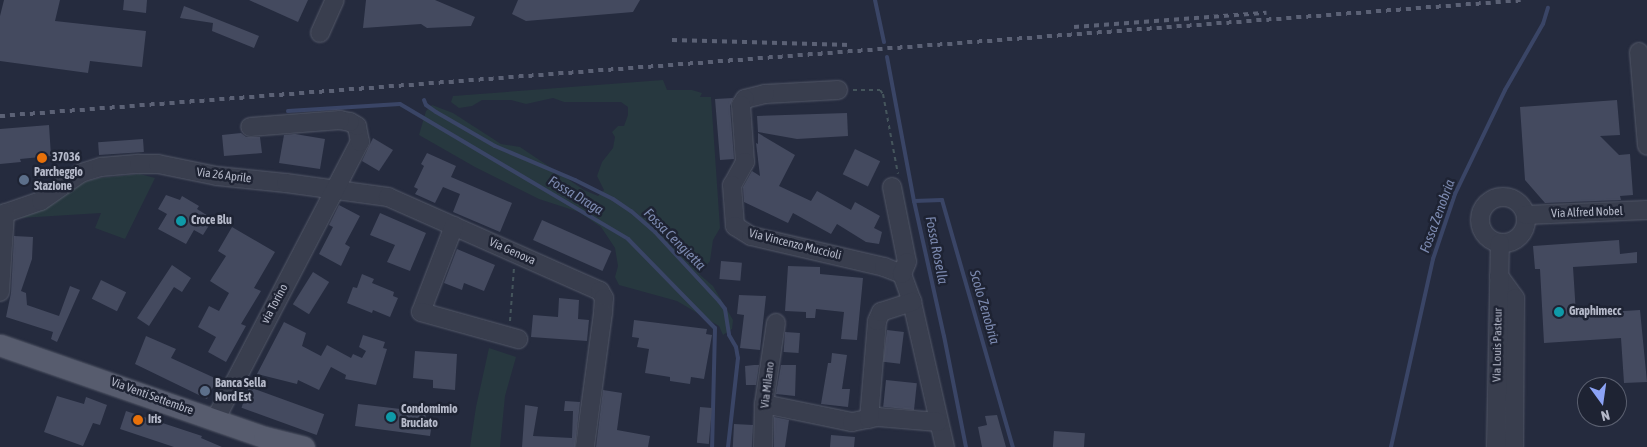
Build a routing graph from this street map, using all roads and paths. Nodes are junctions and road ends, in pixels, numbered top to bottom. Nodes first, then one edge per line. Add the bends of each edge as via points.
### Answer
1 (335, 0) edge
2 (320, 33) dead end
3 (1639, 52) dead end
4 (838, 90) joint
5 (250, 127) dead end
6 (1647, 142) edge
7 (1647, 146) edge
8 (892, 187) joint
9 (336, 189) junction
10 (1647, 210) edge
11 (2, 214) edge
12 (1526, 215) junction
13 (454, 226) junction
14 (1500, 243) junction
15 (516, 254) junction
16 (902, 274) junction
17 (1499, 276) junction
18 (0, 292) edge
19 (912, 302) junction
20 (510, 322) dead end
21 (776, 323) dead end
22 (518, 340) dead end
23 (0, 345) edge
24 (764, 404) junction
25 (869, 419) junction
26 (215, 420) junction
27 (938, 422) junction
28 (304, 447) edge
29 (585, 447) edge
30 (762, 447) edge
31 (945, 447) edge
32 (1496, 447) edge
33 (1514, 447) edge

1 - 2 street
3 - 6 street
4 - 8 path via 880,90 883,94 900,184
4 - 16 street, Via Vincenzo Muccioli via 765,94 745,99 741,105 745,162 732,185 735,226 751,236
5 - 9 street, via Torino via 340,120 357,126 360,142
6 - 7 street
8 - 16 street via 907,262
9 - 11 street, Via 26 Aprile via 217,176 158,164 101,167 81,173 41,201
9 - 13 street, Via 26 Aprile via 388,197
9 - 26 street, via Torino
10 - 12 street, Via Alfred Nobel
11 - 18 street
12 - 14 street via 1520,236
12 - 14 street via 1518,202 1504,196 1496,197 1483,207 1481,230 1492,241
13 - 15 street, Via Genova
13 - 22 street via 421,312
14 - 17 street, Via Louis Pasteur
15 - 20 path
15 - 29 street, Via Genova via 592,287 604,298
16 - 19 street
17 - 32 street, Via Louis Pasteur
17 - 33 street via 1515,298
19 - 25 street via 881,312 877,321
19 - 27 street
21 - 24 street, Via Milano
23 - 26 main road, Via Venti Settembre
24 - 25 street via 852,422
24 - 30 street, Via Milano
25 - 27 street
26 - 28 main road, Via Venti Settembre
27 - 31 street

